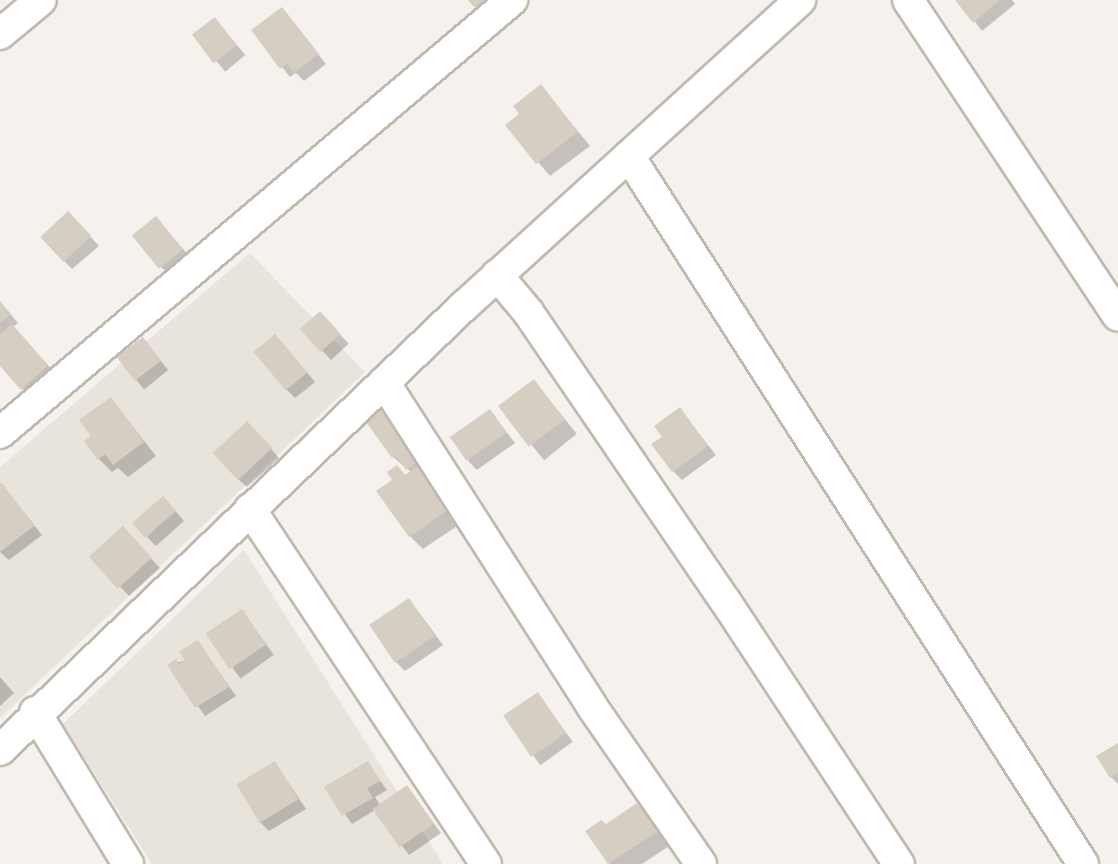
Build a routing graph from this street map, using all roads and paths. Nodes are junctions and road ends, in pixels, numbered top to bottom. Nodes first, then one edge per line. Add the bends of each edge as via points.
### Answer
1 (41, 0) edge
2 (512, 0) edge
3 (800, 0) edge
4 (908, 0) edge
5 (0, 34) edge
6 (629, 156) junction
7 (497, 275) junction
8 (1118, 316) edge
9 (384, 382) junction
10 (0, 433) edge
11 (250, 509) junction
12 (35, 712) junction
13 (0, 750) edge
14 (128, 864) edge
15 (486, 864) edge
16 (701, 864) edge
17 (899, 864) edge
18 (1083, 864) edge

1 - 5 street
2 - 10 street
3 - 6 street
4 - 8 street
6 - 7 street
6 - 18 street
7 - 9 street
7 - 17 street via 528,312 726,602
9 - 11 street
9 - 16 street via 591,705
11 - 12 street
11 - 15 street
12 - 13 street
12 - 14 street

